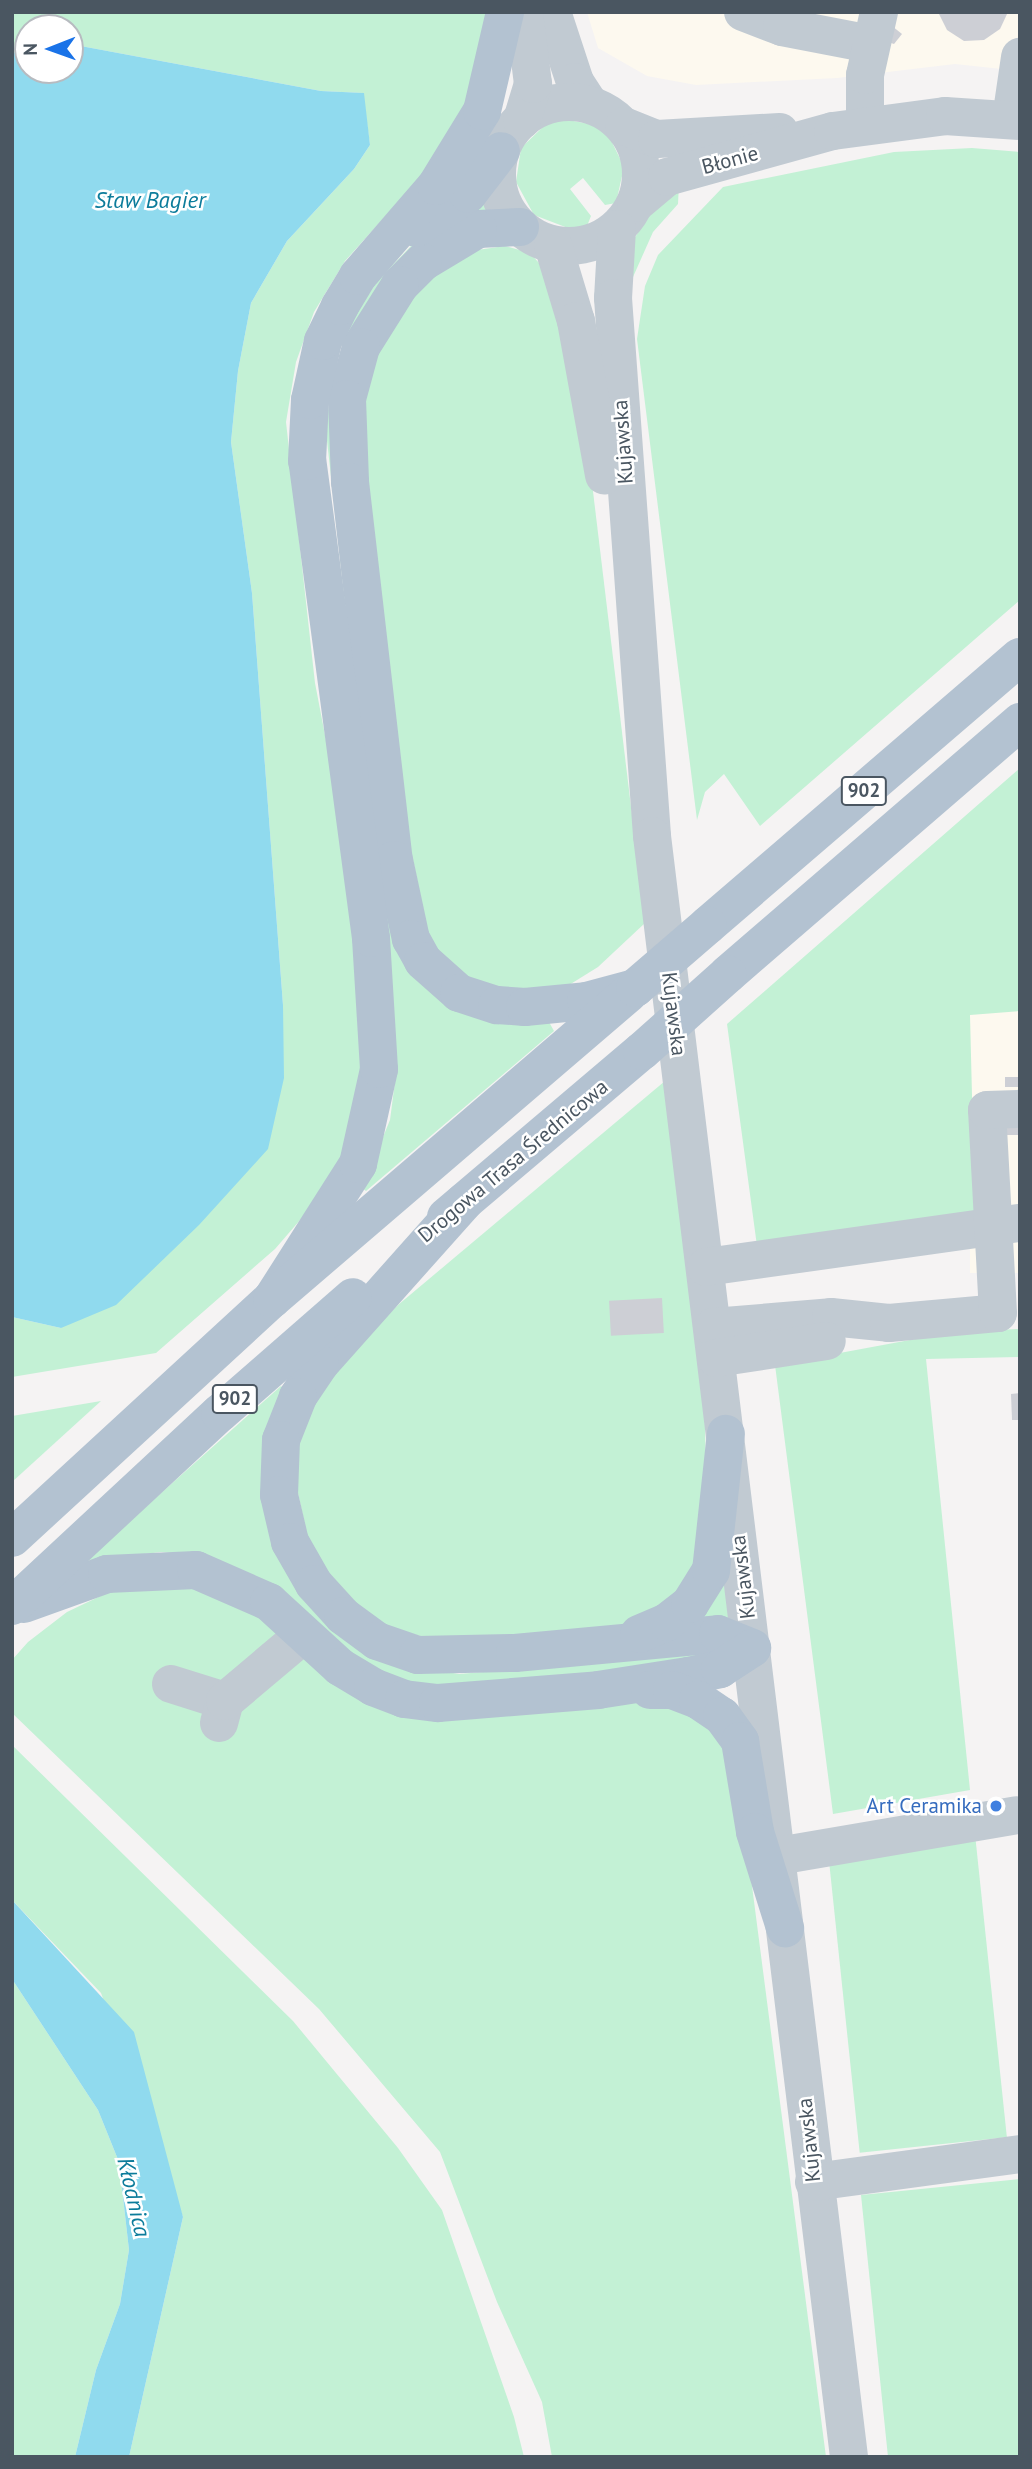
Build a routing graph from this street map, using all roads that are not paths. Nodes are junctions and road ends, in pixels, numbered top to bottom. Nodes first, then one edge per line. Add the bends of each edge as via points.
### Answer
1 (505, 12) edge
2 (524, 12) edge
3 (552, 12) edge
4 (743, 12) edge
5 (874, 28) edge
6 (1020, 57) edge
7 (590, 105) junction
8 (522, 120) junction
9 (1016, 120) edge
10 (624, 127) junction
11 (849, 128) junction
12 (501, 151) junction
13 (626, 216) junction
14 (520, 227) junction
15 (554, 245) junction
16 (358, 276) junction
17 (1020, 657) edge
18 (639, 696) junction
19 (1020, 722) edge
20 (635, 988) junction
21 (1020, 1109) edge
22 (465, 1201) junction
23 (1008, 1224) edge
24 (706, 1267) junction
25 (272, 1299) junction
26 (1009, 1313) edge
27 (715, 1343) junction
28 (726, 1434) junction
29 (12, 1538) edge
30 (12, 1607) edge
31 (303, 1635) junction
32 (597, 1646) junction
33 (752, 1648) junction
34 (171, 1684) dead end
35 (598, 1690) junction
36 (1017, 1815) dead end
37 (778, 1856) junction
38 (785, 1928) junction
39 (1020, 2154) edge
40 (814, 2182) junction
41 (849, 2457) edge

1 - 16 main road via 492,78 464,144 436,186
2 - 8 street via 533,84
3 - 7 street via 575,82
4 - 5 street via 782,27
5 - 11 street
6 - 9 street
7 - 8 street via 548,105
7 - 10 street
8 - 12 street
9 - 11 street, Błonie via 970,115
10 - 11 street, Błonie via 657,139
10 - 13 street via 640,160
11 - 13 street, Błonie via 667,177
12 - 14 street via 497,177 501,197
12 - 16 main road via 468,194 416,228
13 - 15 street via 586,244
13 - 18 street, Kujawska via 613,298
14 - 15 street
14 - 20 main road via 478,229 424,262 400,285 362,347 347,399 350,482 394,860 411,939 424,961 459,993 497,1005 525,1007 586,1001
15 - 18 street, Kujawska via 576,321
16 - 25 main road via 323,341 310,400 307,461 371,938 379,1069 358,1164
17 - 20 main road, 902, bridge
18 - 24 street, Kujawska
19 - 22 main road, Drogowa Trasa Średnicowa / 902, bridge
20 - 25 main road, 902
21 - 23 street via 987,1110
22 - 30 main road, Drogowa Trasa Średnicowa / 902 via 220,1413
22 - 32 main road via 320,1364 298,1397 281,1440 279,1495 290,1542 314,1584 343,1616 387,1644 418,1655
23 - 24 street
23 - 26 street
24 - 27 street, Kujawska
25 - 29 main road, 902
26 - 27 street via 889,1322 831,1317
27 - 28 street, Kujawska
28 - 32 main road via 711,1571 690,1604 667,1622
28 - 33 street, Kujawska
30 - 31 main road via 107,1574 196,1570 269,1602
31 - 34 street via 222,1712
31 - 35 main road via 340,1667 404,1699 474,1702
32 - 33 main road via 718,1634
33 - 35 main road via 720,1669
33 - 37 street, Kujawska
35 - 38 main road via 672,1690 722,1716 740,1741 755,1832
36 - 37 street
37 - 38 street, Kujawska
38 - 40 street, Kujawska
39 - 40 street
40 - 41 street, Kujawska

